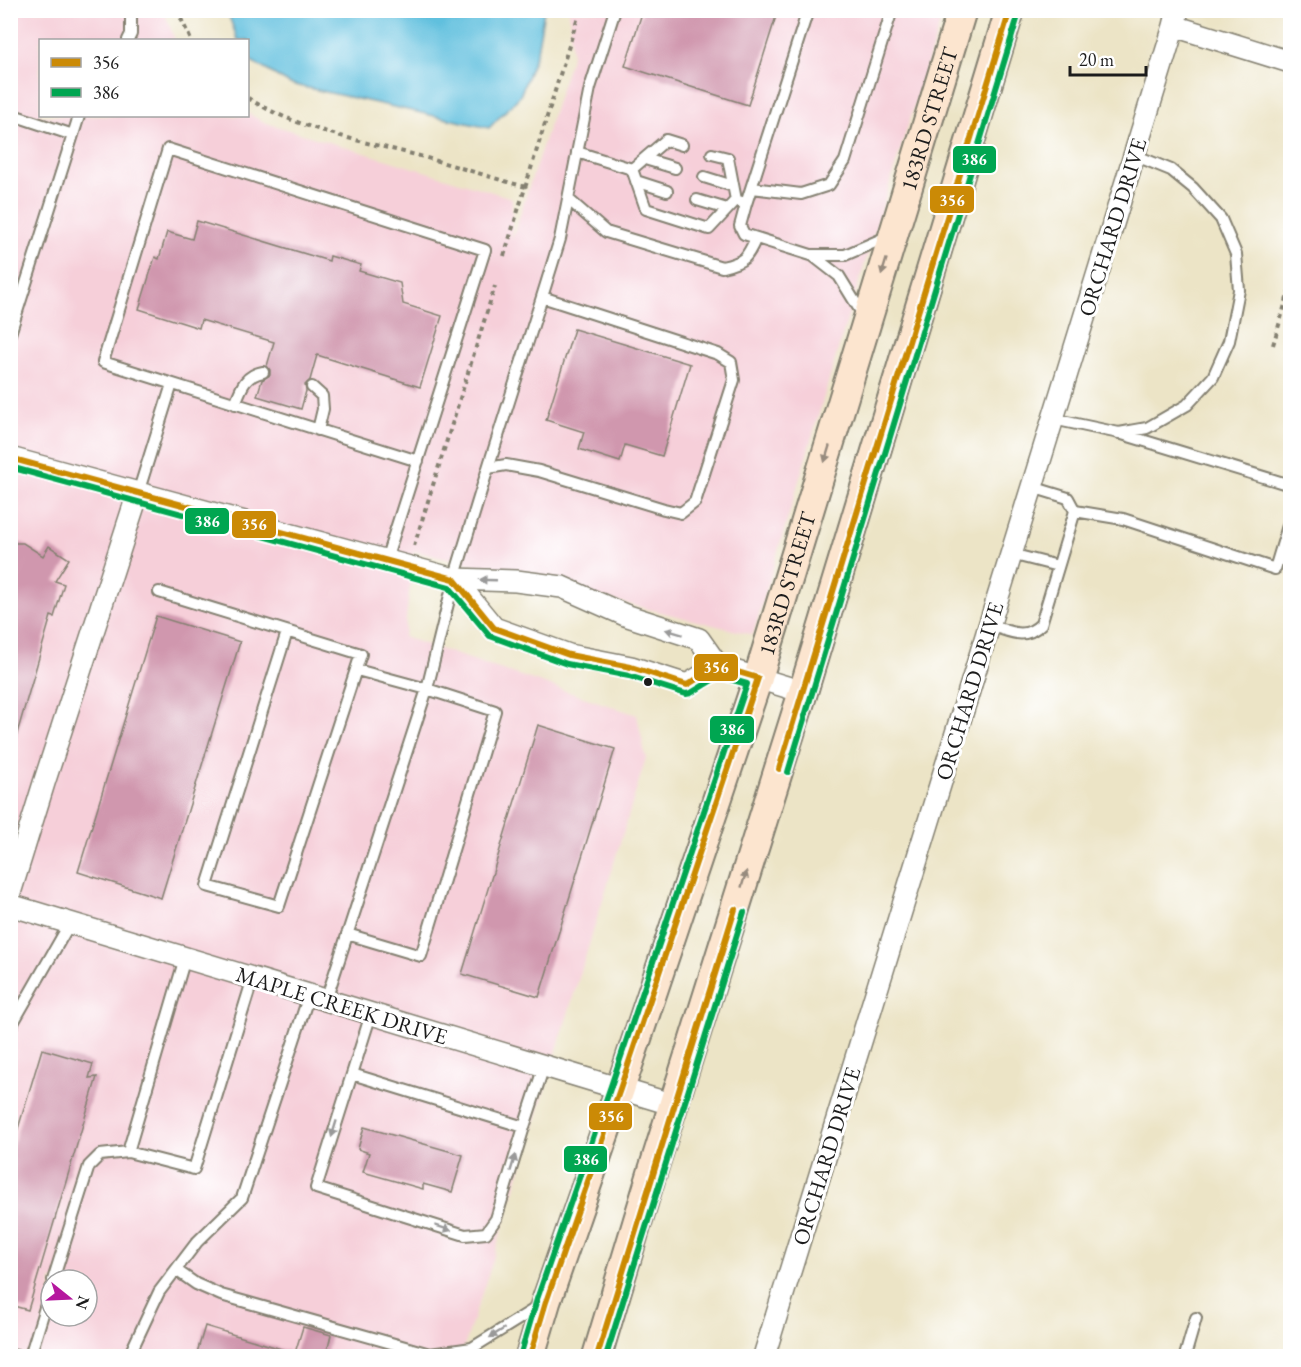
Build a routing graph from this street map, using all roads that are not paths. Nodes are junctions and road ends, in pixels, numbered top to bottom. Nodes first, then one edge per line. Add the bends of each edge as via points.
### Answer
1 (131, 10) edge
2 (615, 10) edge
3 (808, 10) edge
4 (892, 10) edge
5 (962, 10) edge
6 (1010, 10) edge
7 (1176, 18) edge
8 (128, 39) edge
9 (1290, 62) edge
10 (10, 114) edge
11 (79, 117) edge
12 (73, 135) junction
13 (682, 145) dead end
14 (578, 152) junction
15 (712, 154) dead end
16 (1134, 155) junction
17 (645, 159) junction
18 (675, 168) dead end
19 (632, 169) junction
20 (704, 177) dead end
21 (636, 181) junction
22 (733, 186) junction
23 (752, 188) junction
24 (667, 190) dead end
25 (568, 199) junction
26 (697, 200) dead end
27 (741, 202) junction
28 (727, 210) junction
29 (894, 233) junction
30 (756, 238) junction
31 (811, 255) junction
32 (542, 297) junction
33 (867, 322) junction
34 (10, 334) edge
35 (263, 372) dead end
36 (172, 384) junction
37 (312, 387) dead end
38 (235, 404) junction
39 (1053, 419) junction
40 (318, 430) junction
41 (1119, 433) junction
42 (10, 458) edge
43 (418, 461) junction
44 (488, 468) junction
45 (1290, 485) edge
46 (1032, 487) junction
47 (138, 493) junction
48 (1075, 511) junction
49 (1290, 519) edge
50 (1011, 554) junction
51 (386, 560) junction
52 (1058, 566) junction
53 (454, 579) junction
54 (159, 592) dead end
55 (989, 625) junction
56 (287, 632) junction
57 (718, 666) junction
58 (357, 670) junction
59 (758, 678) junction
60 (427, 689) junction
61 (803, 692) junction
62 (10, 892) edge
63 (10, 905) edge
64 (70, 923) junction
65 (347, 934) junction
66 (185, 958) junction
67 (253, 978) junction
68 (318, 998) junction
69 (370, 1014) junction
70 (10, 1028) edge
71 (544, 1066) junction
72 (352, 1074) junction
73 (620, 1089) junction
74 (674, 1105) junction
75 (524, 1126) junction
76 (128, 1152) junction
77 (58, 1268) edge
78 (176, 1270) junction
79 (546, 1302) junction
80 (1196, 1318) dead end
81 (39, 1327) edge
82 (10, 1354) edge
83 (431, 1355) edge
84 (17, 1356) edge
85 (30, 1356) edge
86 (129, 1356) edge
87 (530, 1356) edge
88 (597, 1356) edge
89 (764, 1356) edge
90 (1185, 1356) edge

1 - 8 lane
2 - 14 lane via 590,88
3 - 23 lane
4 - 23 lane via 844,161 829,185 801,194
5 - 29 street, 183RD STREET
6 - 61 street, 183RD STREET
7 - 9 street
7 - 16 street, ORCHARD DRIVE
10 - 12 lane
11 - 12 lane
12 - 34 lane
13 - 17 lane via 666,140
14 - 19 lane
14 - 25 lane
15 - 22 lane via 728,158
16 - 39 street, ORCHARD DRIVE
16 - 41 lane via 1171,171 1221,219 1236,254 1239,290 1229,341 1213,377 1187,405 1147,428
17 - 18 lane
17 - 19 lane
19 - 21 lane
20 - 22 lane
21 - 24 lane
21 - 28 lane via 646,209 709,230
22 - 27 lane
23 - 27 lane
25 - 30 lane via 606,232 722,267 747,257
25 - 32 lane
26 - 28 lane
27 - 28 lane
27 - 30 lane via 740,226 744,234
29 - 31 lane via 845,255
29 -> 33 street, 183RD STREET
30 - 31 lane
31 - 33 lane via 839,276
32 - 44 lane
32 - 44 lane via 718,354 730,362 734,380 695,501 681,513 539,471 506,465
33 -> 59 street, 183RD STREET
35 - 38 lane via 243,382
36 - 38 lane
36 - 43 lane via 103,362 168,150 485,250
36 - 47 lane
37 - 40 lane via 322,396
38 - 40 lane
39 - 41 lane
39 - 46 street, ORCHARD DRIVE
40 - 43 lane
41 - 45 lane
42 - 47 street
43 - 51 lane
44 - 53 lane
46 - 48 lane via 1068,498
46 - 50 street, ORCHARD DRIVE
47 - 51 street
47 - 62 street via 22,842
48 - 49 lane via 1123,519 1275,569
48 - 52 lane
50 - 52 lane
50 - 55 street, ORCHARD DRIVE
51 - 53 street
52 - 55 lane via 1041,624 1035,630 1021,634
57 -> 53 street via 699,639 625,615 561,586
53 - 57 street via 494,628 569,655 631,667 687,685
53 - 60 lane
54 - 56 lane
55 - 89 street, ORCHARD DRIVE
56 - 58 lane via 361,654
56 - 58 lane via 207,886 279,906
57 - 59 street
58 - 60 lane
59 - 61 street
59 - 73 street, 183RD STREET
60 - 65 lane
60 - 65 lane via 495,711 421,956
74 -> 61 street, 183RD STREET
63 - 64 street, MAPLE CREEK DRIVE
64 - 66 street, MAPLE CREEK DRIVE
64 - 70 lane
65 - 68 lane
66 - 67 street, MAPLE CREEK DRIVE
66 - 76 lane
67 - 68 street, MAPLE CREEK DRIVE
67 - 76 lane via 194,1169
68 - 69 street, MAPLE CREEK DRIVE
68 - 78 lane via 242,1198 197,1242
69 - 71 street, MAPLE CREEK DRIVE
69 - 72 lane
71 - 73 street, MAPLE CREEK DRIVE
71 - 75 lane
72 - 75 lane
72 -> 75 lane via 316,1188 465,1235 486,1233 496,1219
73 - 74 street, MAPLE CREEK DRIVE
73 - 79 street, 183RD STREET
74 - 88 street, 183RD STREET
76 - 77 lane via 100,1155 88,1166
78 - 83 lane via 221,1295
78 - 86 lane via 159,1292
79 -> 83 lane via 472,1348
79 - 87 street, 183RD STREET
80 - 90 lane
81 - 85 lane
82 - 84 lane

